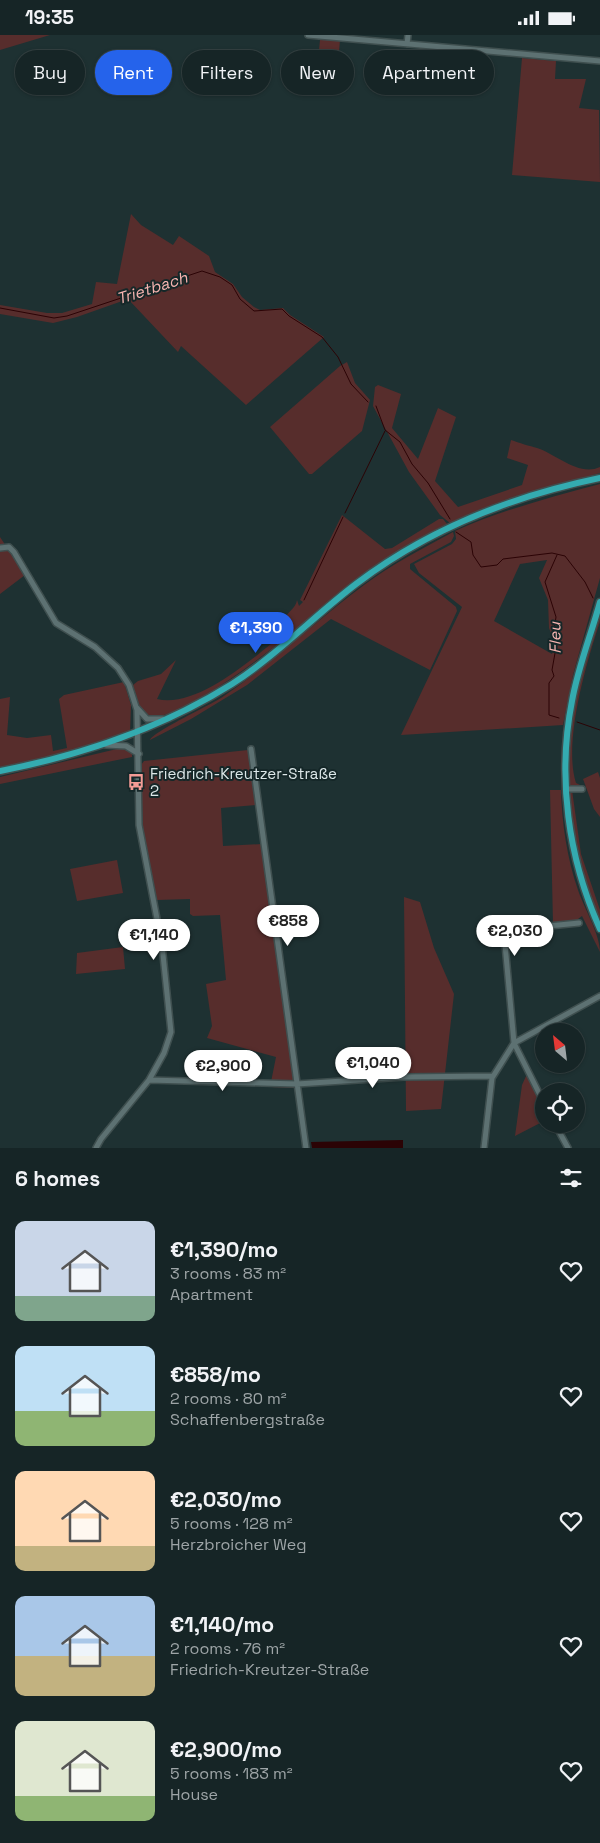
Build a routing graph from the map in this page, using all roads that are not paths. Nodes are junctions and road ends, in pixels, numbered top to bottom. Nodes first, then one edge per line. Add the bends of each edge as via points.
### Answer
1 (308, 35) edge
2 (408, 35) edge
3 (407, 44) junction
4 (600, 61) edge
5 (600, 477) edge
6 (0, 548) edge
7 (600, 602) edge
8 (136, 705) junction
9 (180, 714) junction
10 (138, 733) junction
11 (106, 745) junction
12 (251, 749) dead end
13 (138, 754) junction
14 (0, 771) edge
15 (566, 789) junction
16 (582, 789) dead end
17 (579, 923) dead end
18 (600, 929) edge
19 (600, 996) edge
20 (514, 1043) junction
21 (493, 1076) junction
22 (150, 1080) junction
23 (297, 1084) junction
24 (535, 1085) edge
25 (560, 1133) edge
26 (96, 1148) edge
27 (306, 1148) edge
28 (484, 1148) edge
29 (568, 1148) edge

1 - 3 street
2 - 3 street
3 - 4 street
5 - 9 main road via 504,505 442,531 372,572 251,671
6 - 8 street via 9,547 14,552 56,623 95,647 118,668
7 - 15 main road via 572,702 566,749
8 - 9 street via 142,715 152,720
8 - 10 street
9 - 10 main road
10 - 11 main road
10 - 13 street
11 - 13 street via 126,746
11 - 14 main road
12 - 23 street
13 - 22 street via 139,830 162,939 171,1027 166,1049
15 - 16 street
15 - 18 main road via 576,861
17 - 20 street via 504,932
19 - 20 street
20 - 21 street
20 - 24 street
21 - 23 street via 404,1077
21 - 28 street
22 - 23 street
22 - 26 street
23 - 27 street
25 - 29 street

